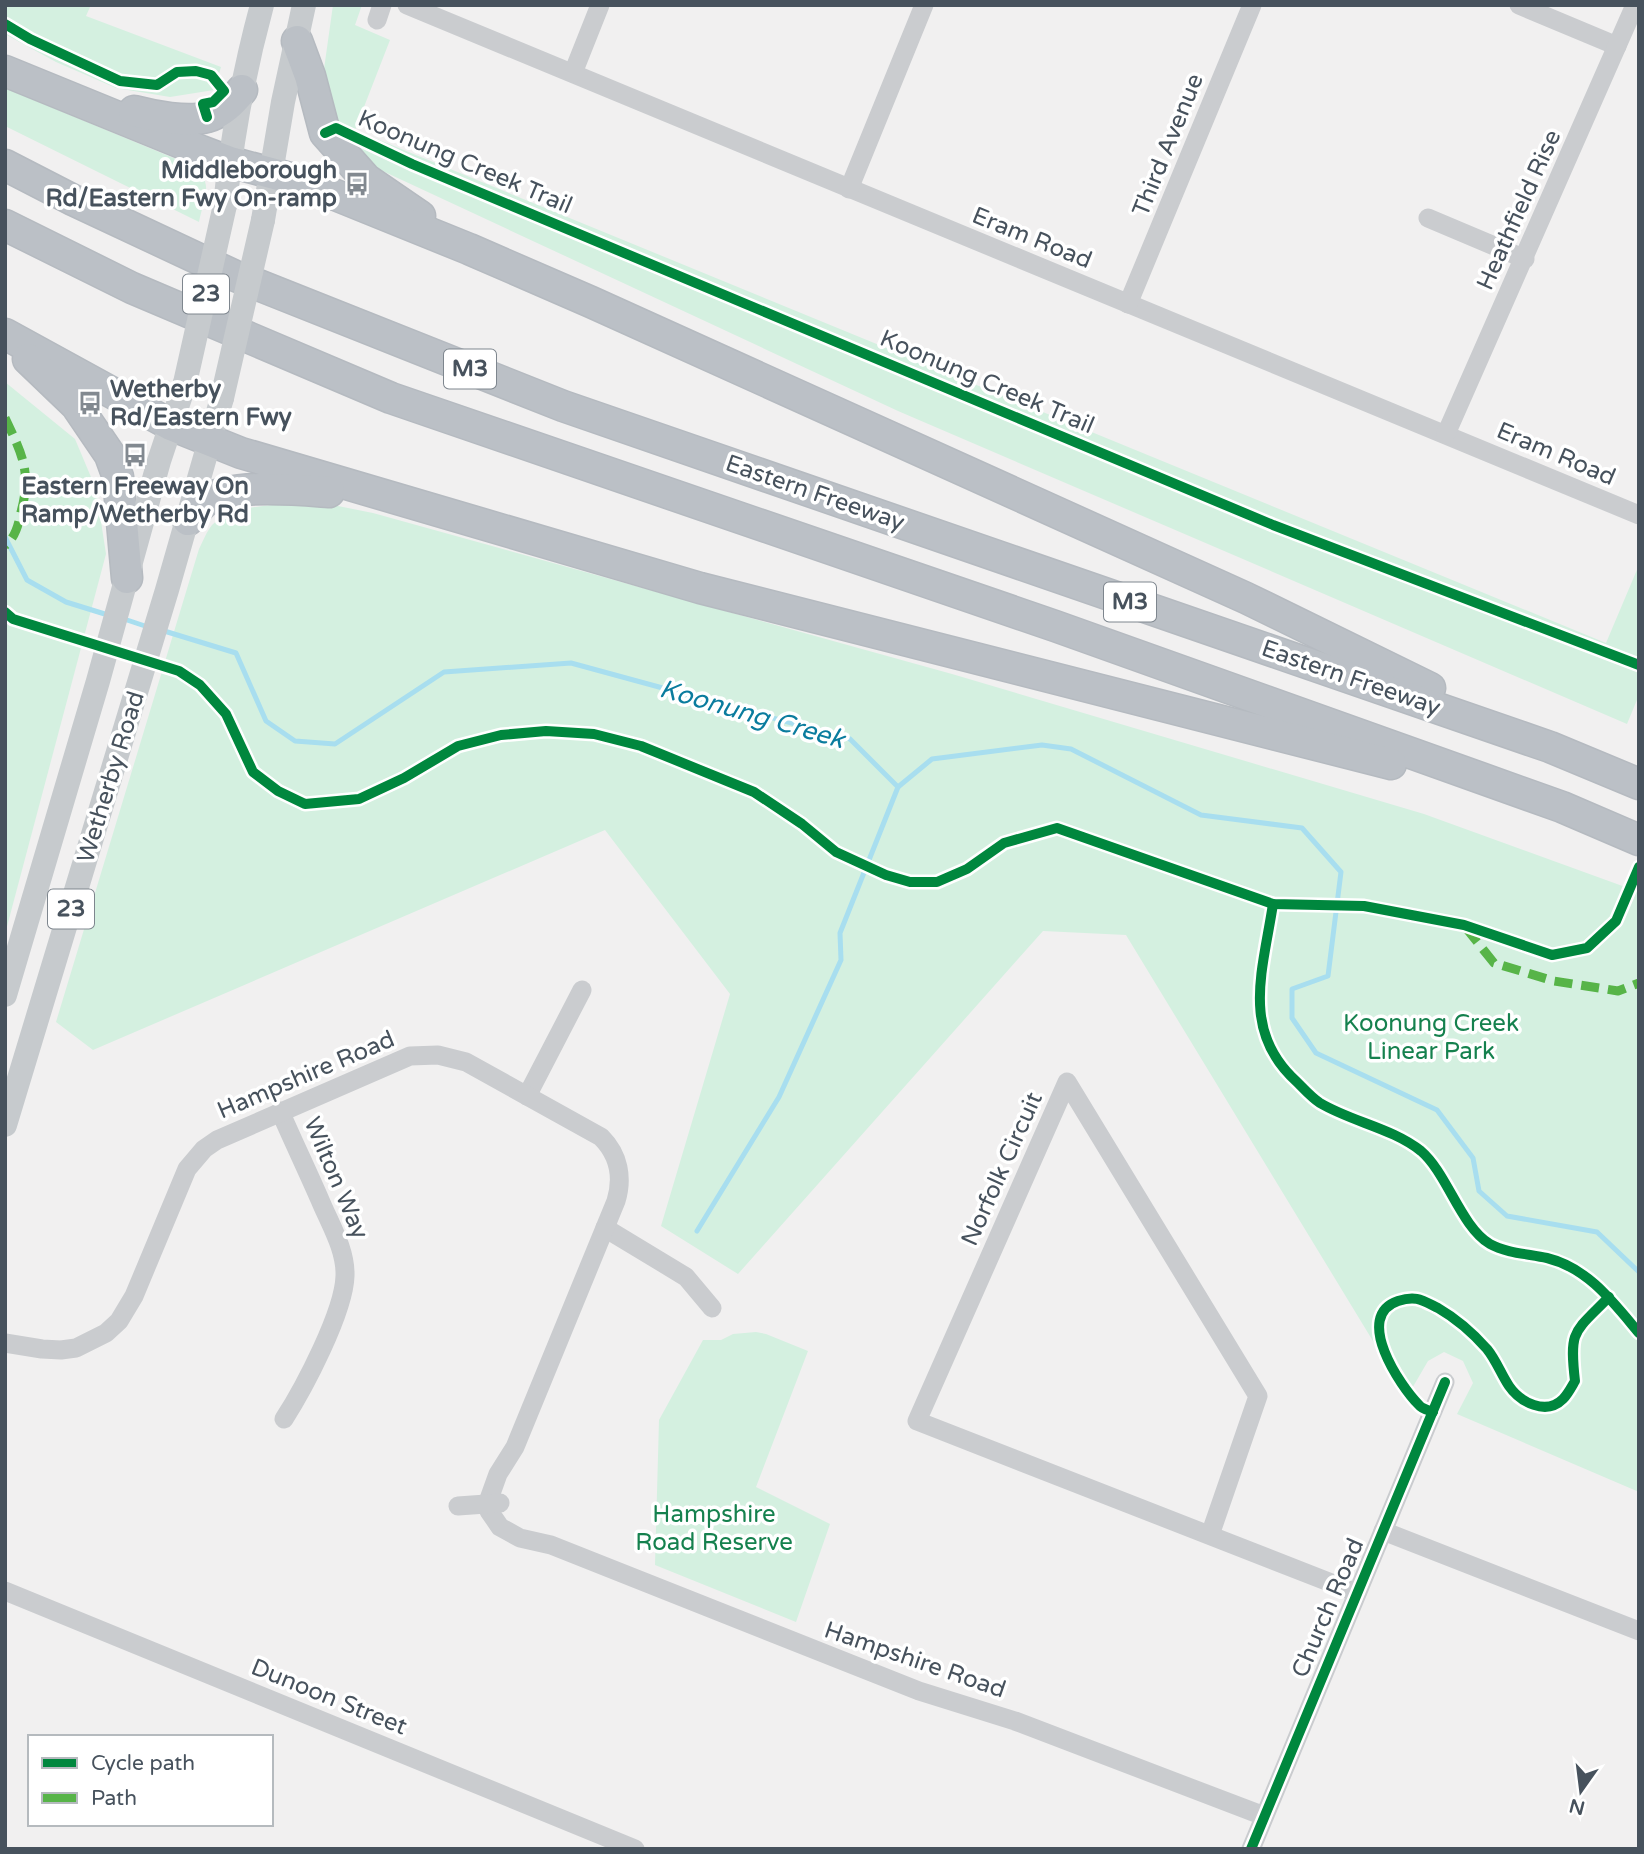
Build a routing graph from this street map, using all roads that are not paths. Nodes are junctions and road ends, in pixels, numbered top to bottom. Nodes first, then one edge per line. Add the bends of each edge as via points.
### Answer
1 (262, 5) edge
2 (407, 5) edge
3 (600, 5) edge
4 (924, 5) edge
5 (1252, 5) edge
6 (1519, 5) edge
7 (1635, 5) edge
8 (302, 7) edge
9 (297, 41) junction
10 (1617, 46) junction
11 (573, 73) junction
12 (18, 76) edge
13 (242, 90) junction
14 (230, 162) junction
15 (5, 165) edge
16 (271, 174) junction
17 (849, 189) junction
18 (1428, 218) dead end
19 (5, 225) edge
20 (469, 249) junction
21 (1525, 259) junction
22 (1128, 304) junction
23 (5, 336) edge
24 (171, 425) junction
25 (1446, 434) junction
26 (210, 440) junction
27 (433, 510) junction
28 (1639, 515) edge
29 (188, 520) junction
30 (127, 578) junction
31 (1550, 747) junction
32 (1639, 783) edge
33 (1562, 807) junction
34 (1639, 840) edge
35 (582, 990) dead end
36 (5, 995) edge
37 (527, 1096) junction
38 (280, 1111) junction
39 (5, 1125) edge
40 (605, 1228) junction
41 (712, 1308) dead end
42 (5, 1343) edge
43 (1445, 1382) dead end
44 (284, 1419) dead end
45 (495, 1504) junction
46 (458, 1506) dead end
47 (1383, 1531) junction
48 (1210, 1535) junction
49 (5, 1591) edge
50 (1357, 1592) junction
51 (1639, 1631) edge
52 (1264, 1816) junction
53 (635, 1849) edge
54 (1251, 1849) edge

1 - 13 main road, 23
2 - 11 street, Eram Road
3 - 11 street
4 - 17 street
5 - 22 street, Third Avenue
6 - 10 street
7 - 10 street, Heathfield Rise
8 - 9 main road, 23
9 - 16 main road, 23
9 - 20 highway via 325,133 366,179
10 - 21 street, Heathfield Rise
11 - 17 street, Eram Road
12 - 13 highway via 152,116 207,117 229,105
12 - 14 highway
13 - 14 main road, 23
14 - 16 highway
14 - 24 main road, 23, bridge via 225,205 185,383
15 - 31 highway, Eastern Freeway / M3 via 233,275 562,406
16 - 20 highway via 301,181
16 - 26 main road, 23, bridge
17 - 22 street, Eram Road
18 - 21 street
19 - 33 highway, Eastern Freeway / M3 via 132,288 391,398 1055,626
20 - 31 highway via 1246,598
21 - 25 street, Heathfield Rise
22 - 25 street, Eram Road
23 - 24 highway
23 - 30 highway via 76,405 110,455 118,477
24 - 26 highway
24 - 30 main road, 23
25 - 28 street, Eram Road
26 - 27 highway
26 - 29 main road, 23
27 - 29 highway via 287,489 228,492 208,499
27 - 33 highway via 700,588
29 - 39 main road, Wetherby Road / 23
30 - 36 main road, Wetherby Road / 23
31 - 32 highway, Eastern Freeway / M3
33 - 34 highway, Eastern Freeway / M3
35 - 37 street
37 - 38 street, Hampshire Road via 466,1062 420,1054
37 - 40 street, Hampshire Road via 592,1131 611,1149 620,1184
38 - 42 street, Hampshire Road via 225,1136 195,1157 128,1309 106,1333 61,1350
38 - 44 street, Wilton Way via 339,1244 345,1275 334,1319
40 - 41 street via 686,1277
40 - 45 street, Hampshire Road
43 - 47 street, Church Road
45 - 46 street
45 - 52 street, Hampshire Road via 509,1520 551,1545 919,1691 1016,1721
47 - 50 street, Church Road
47 - 51 street
48 - 48 street, Norfolk Circuit via 918,1421 1068,1082 1258,1396
48 - 50 street, Norfolk Circuit
49 - 53 street, Dunoon Street
50 - 52 street, Church Road
52 - 54 street, Church Road

